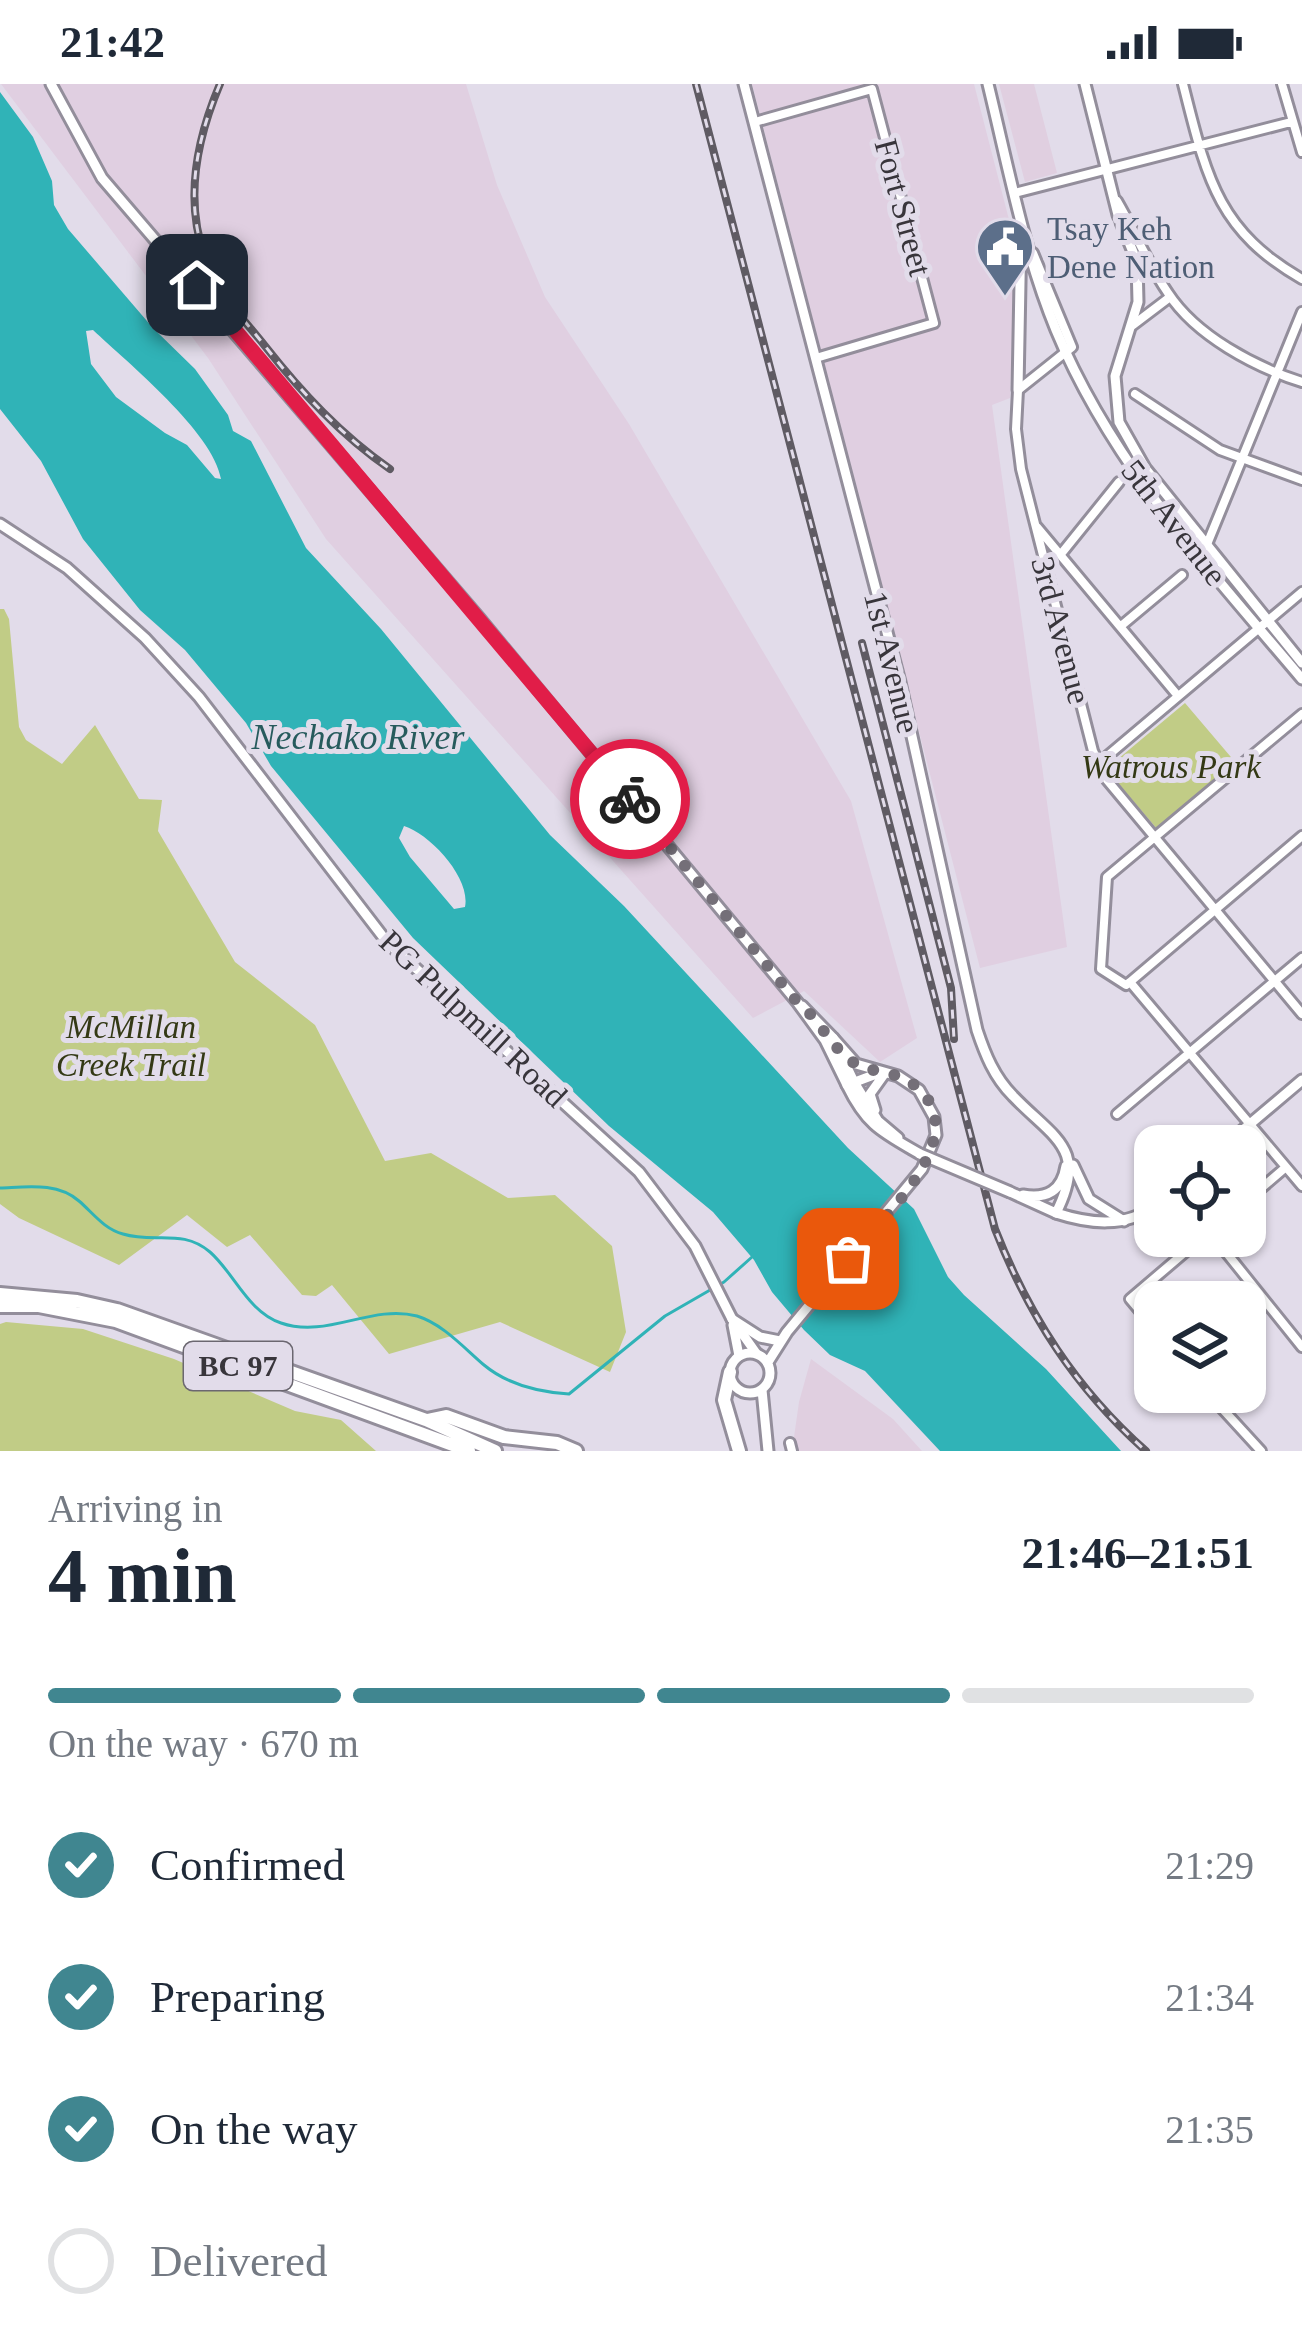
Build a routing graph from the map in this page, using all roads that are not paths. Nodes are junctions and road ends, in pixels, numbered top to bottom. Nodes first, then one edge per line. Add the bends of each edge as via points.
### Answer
1 (51, 84) edge
2 (744, 84) edge
3 (988, 84) edge
4 (1084, 84) edge
5 (1183, 84) edge
6 (1282, 84) edge
7 (755, 122) junction
8 (1291, 122) junction
9 (1199, 146) junction
10 (1302, 152) edge
11 (1107, 170) junction
12 (1015, 193) junction
13 (1113, 194) junction
14 (1022, 223) junction
15 (1302, 279) edge
16 (1170, 297) junction
17 (1302, 313) edge
18 (1133, 325) junction
19 (1067, 353) junction
20 (815, 358) junction
21 (1277, 374) junction
22 (1302, 382) edge
23 (1018, 390) junction
24 (1135, 394) dead end
25 (1242, 459) junction
26 (1302, 480) edge
27 (1119, 482) dead end
28 (1034, 523) junction
29 (0, 524) edge
30 (1206, 547) junction
31 (1061, 554) junction
32 (1201, 559) junction
33 (1182, 575) dead end
34 (1302, 592) edge
35 (1263, 625) junction
36 (1121, 626) junction
37 (1302, 663) edge
38 (1302, 679) edge
39 (1178, 696) junction
40 (1302, 714) edge
41 (1099, 763) junction
42 (1302, 836) edge
43 (1154, 838) junction
44 (1215, 910) junction
45 (1302, 958) edge
46 (1275, 981) junction
47 (1130, 982) junction
48 (798, 1003) junction
49 (1302, 1014) edge
50 (833, 1039) junction
51 (1190, 1053) junction
52 (885, 1072) junction
53 (1302, 1080) edge
54 (851, 1083) junction
55 (1117, 1114) dead end
56 (1250, 1124) junction
57 (889, 1131) junction
58 (908, 1147) junction
59 (1067, 1154) junction
60 (1286, 1167) junction
61 (1266, 1184) edge
62 (1302, 1186) edge
63 (1010, 1192) junction
64 (1057, 1213) junction
65 (1134, 1216) edge
66 (1124, 1221) junction
67 (1183, 1257) edge
68 (1227, 1257) edge
69 (1153, 1281) edge
70 (0, 1294) edge
71 (0, 1306) edge
72 (732, 1319) junction
73 (784, 1337) junction
74 (1302, 1347) edge
75 (756, 1353) junction
76 (739, 1356) junction
77 (768, 1363) junction
78 (730, 1372) junction
79 (762, 1390) junction
80 (749, 1394) junction
81 (1226, 1413) edge
82 (426, 1420) junction
83 (765, 1428) junction
84 (470, 1451) edge
85 (495, 1451) edge
86 (576, 1451) edge
87 (740, 1451) edge
88 (768, 1451) edge
89 (1261, 1451) edge

1 - 48 main road via 102,178
2 - 7 main road, 1st Avenue
3 - 12 main road
4 - 11 main road
5 - 9 street
6 - 8 street
7 - 20 main road, 1st Avenue
7 - 20 street, Fort Street via 872,89 929,302 934,323
8 - 9 street
8 - 10 street
9 - 11 street
9 - 15 street via 1217,198 1245,239
11 - 12 street
11 - 13 main road
12 - 14 main road
13 - 16 street
13 - 18 main road via 1137,262
14 - 19 main road, 5th Avenue
14 - 23 main road
16 - 18 street
16 - 21 street via 1212,337
17 - 21 street
18 - 30 main road, 5th Avenue via 1115,376 1119,422
19 - 23 street
19 - 32 main road, 5th Avenue via 1123,458
20 - 59 main road, 1st Avenue via 900,682 977,1030 998,1078
21 - 22 street
21 - 25 street
23 - 28 street, 3rd Avenue via 1018,450
24 - 25 street
25 - 26 street
25 - 30 street
27 - 31 street
28 - 31 street
28 - 41 street, 3rd Avenue
29 - 72 main road, PG Pulpmill Road via 67,568 145,638 387,942 639,1172 675,1217
30 - 32 street
30 - 35 main road, 5th Avenue
31 - 36 street
32 - 35 main road, 5th Avenue
33 - 36 street
34 - 35 street
35 - 37 main road, 5th Avenue
35 - 38 main road, 5th Avenue
35 - 39 street
36 - 39 street
39 - 41 street
40 - 43 street
41 - 43 street, 3rd Avenue
42 - 44 street
43 - 44 street, 3rd Avenue
43 - 47 street via 1107,878 1101,969
44 - 46 street, 3rd Avenue
44 - 47 street
45 - 46 street
46 - 49 street, 3rd Avenue
46 - 51 street
47 - 51 street
48 - 50 main road
48 - 54 main road
50 - 52 main road via 856,1064
50 - 54 main road
51 - 55 street
51 - 56 street
52 - 54 main road
52 - 57 main road via 870,1100
52 - 73 main road via 920,1090 934,1117 933,1150
53 - 56 main road
54 - 57 main road
54 - 58 main road via 872,1126
56 - 60 street
57 - 58 main road
58 - 63 main road, bridge
59 - 63 main road via 1065,1174 1049,1195
59 - 64 main road via 1071,1178
59 - 66 main road, 1st Avenue via 1089,1199
60 - 61 street
60 - 62 street
63 - 64 main road
64 - 66 main road
65 - 66 main road
67 - 69 street
68 - 74 street
70 - 82 highway, BC 97 via 117,1310
71 - 84 highway, BC 97 via 116,1321
72 - 73 main road via 760,1337
72 - 75 main road
72 - 76 main road
73 - 75 main road
73 - 77 main road
75 - 76 main road
75 - 77 main road
76 - 78 main road
77 - 79 main road
78 - 80 main road
78 - 87 highway via 724,1400
79 - 80 main road
79 - 83 main road
80 - 83 main road
81 - 89 street
82 - 85 highway, BC 97
82 - 86 highway via 446,1415
83 - 88 main road

